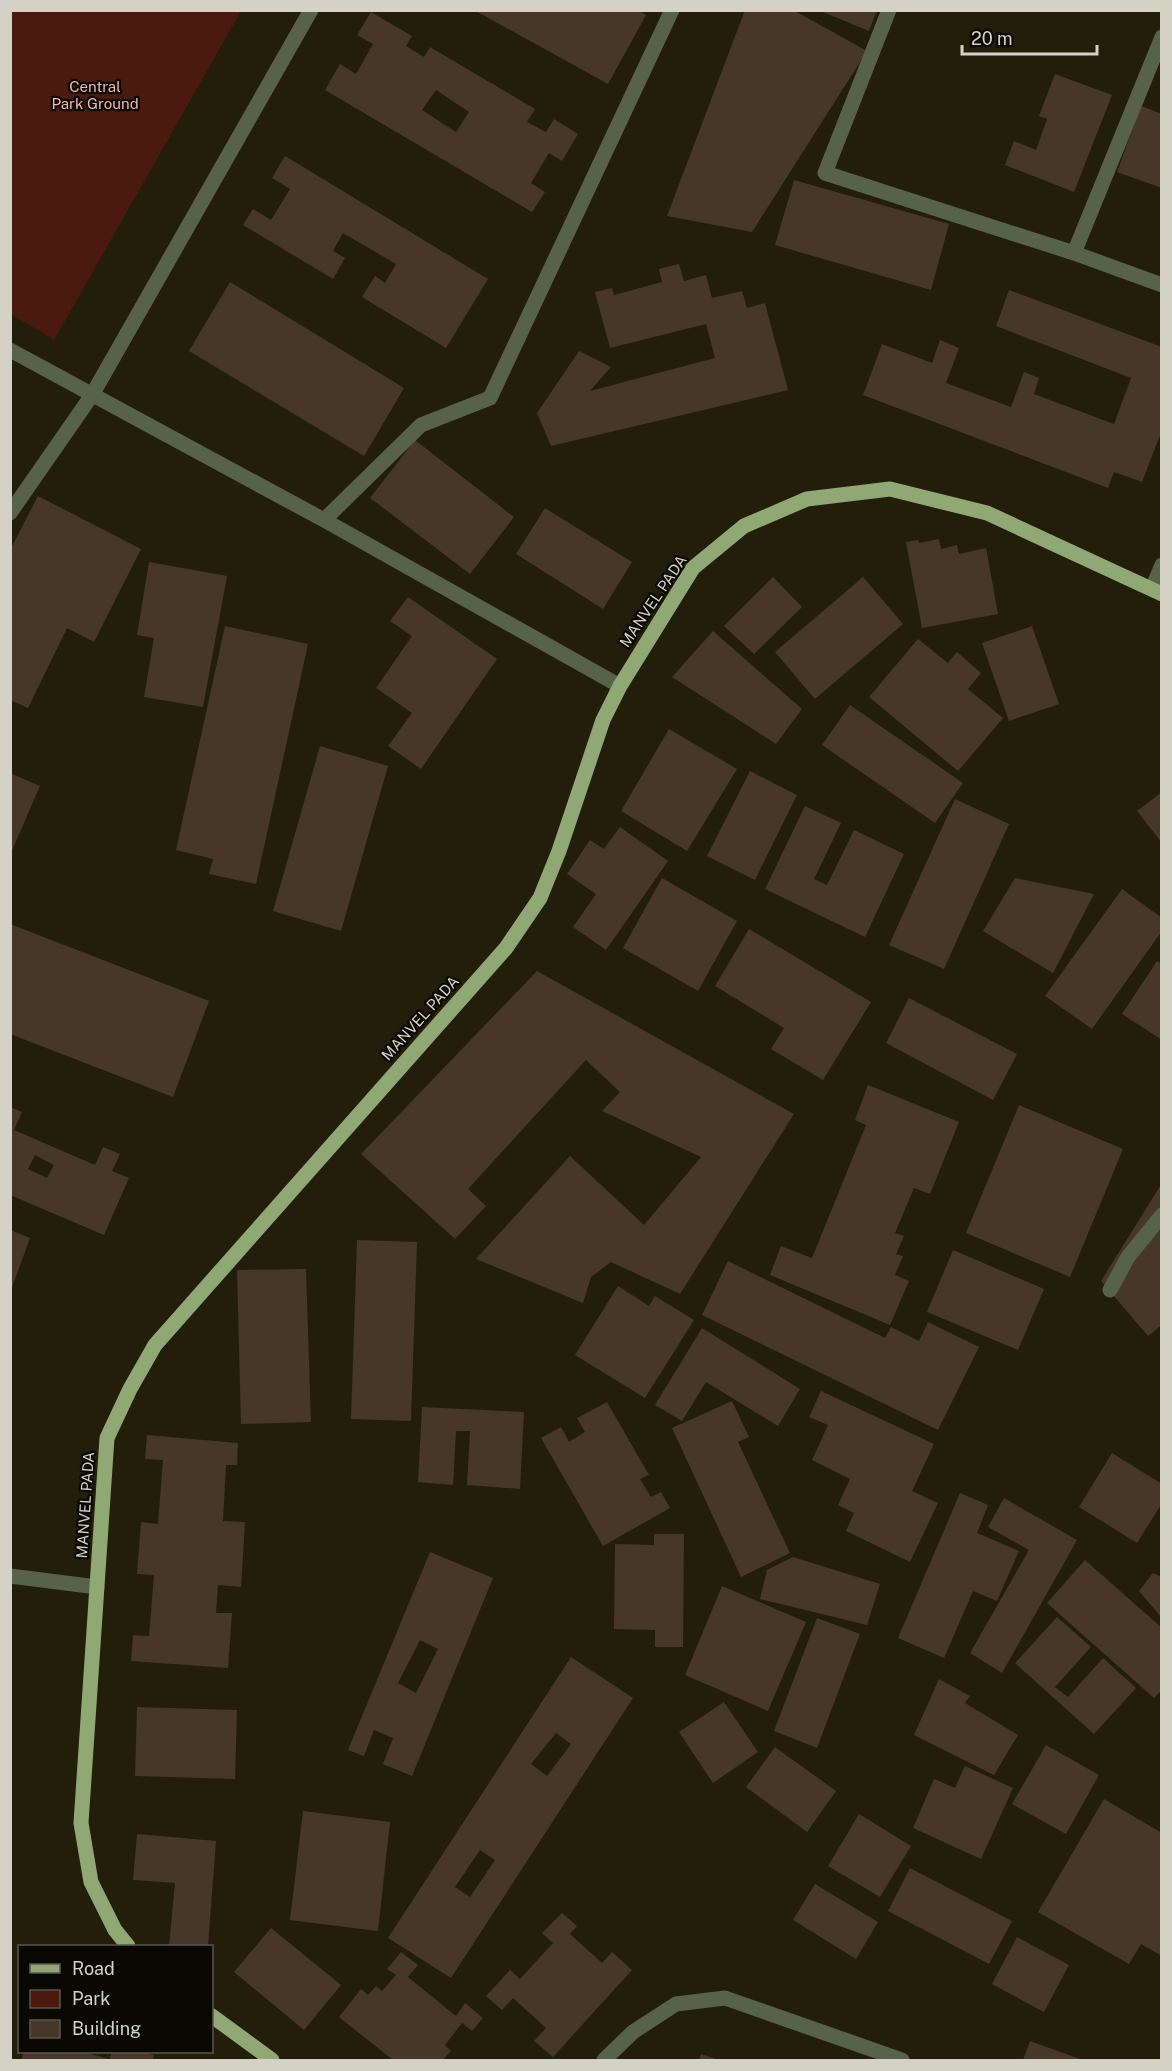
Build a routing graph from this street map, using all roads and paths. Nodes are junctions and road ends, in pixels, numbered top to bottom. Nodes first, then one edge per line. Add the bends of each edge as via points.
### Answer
1 (311, 10) edge
2 (672, 10) edge
3 (889, 10) edge
4 (1161, 37) edge
5 (1074, 253) junction
6 (1161, 285) edge
7 (10, 350) edge
8 (92, 395) junction
9 (10, 513) edge
10 (324, 520) junction
11 (1161, 565) edge
12 (1157, 592) edge
13 (620, 686) junction
14 (1161, 1215) edge
15 (1110, 1290) dead end
16 (10, 1576) edge
17 (98, 1587) junction
18 (126, 1945) edge
19 (213, 2017) edge
20 (273, 2061) edge
21 (604, 2061) edge
22 (902, 2061) edge

1 - 8 street
2 - 10 street via 490,398 421,425
3 - 5 street via 825,173
4 - 5 street
5 - 6 street
7 - 8 street
8 - 9 street
8 - 10 street
10 - 13 street
11 - 12 street
12 - 13 main road, MANVEL PADA via 987,513 890,489 807,499 744,526 693,568
13 - 17 main road, MANVEL PADA via 603,720 540,898 506,948 155,1346 130,1389 107,1438
14 - 15 street via 1128,1257
16 - 17 street
17 - 18 main road, MANVEL PADA via 81,1822 91,1882
19 - 20 main road
21 - 22 street via 633,2032 676,2004 725,1998

